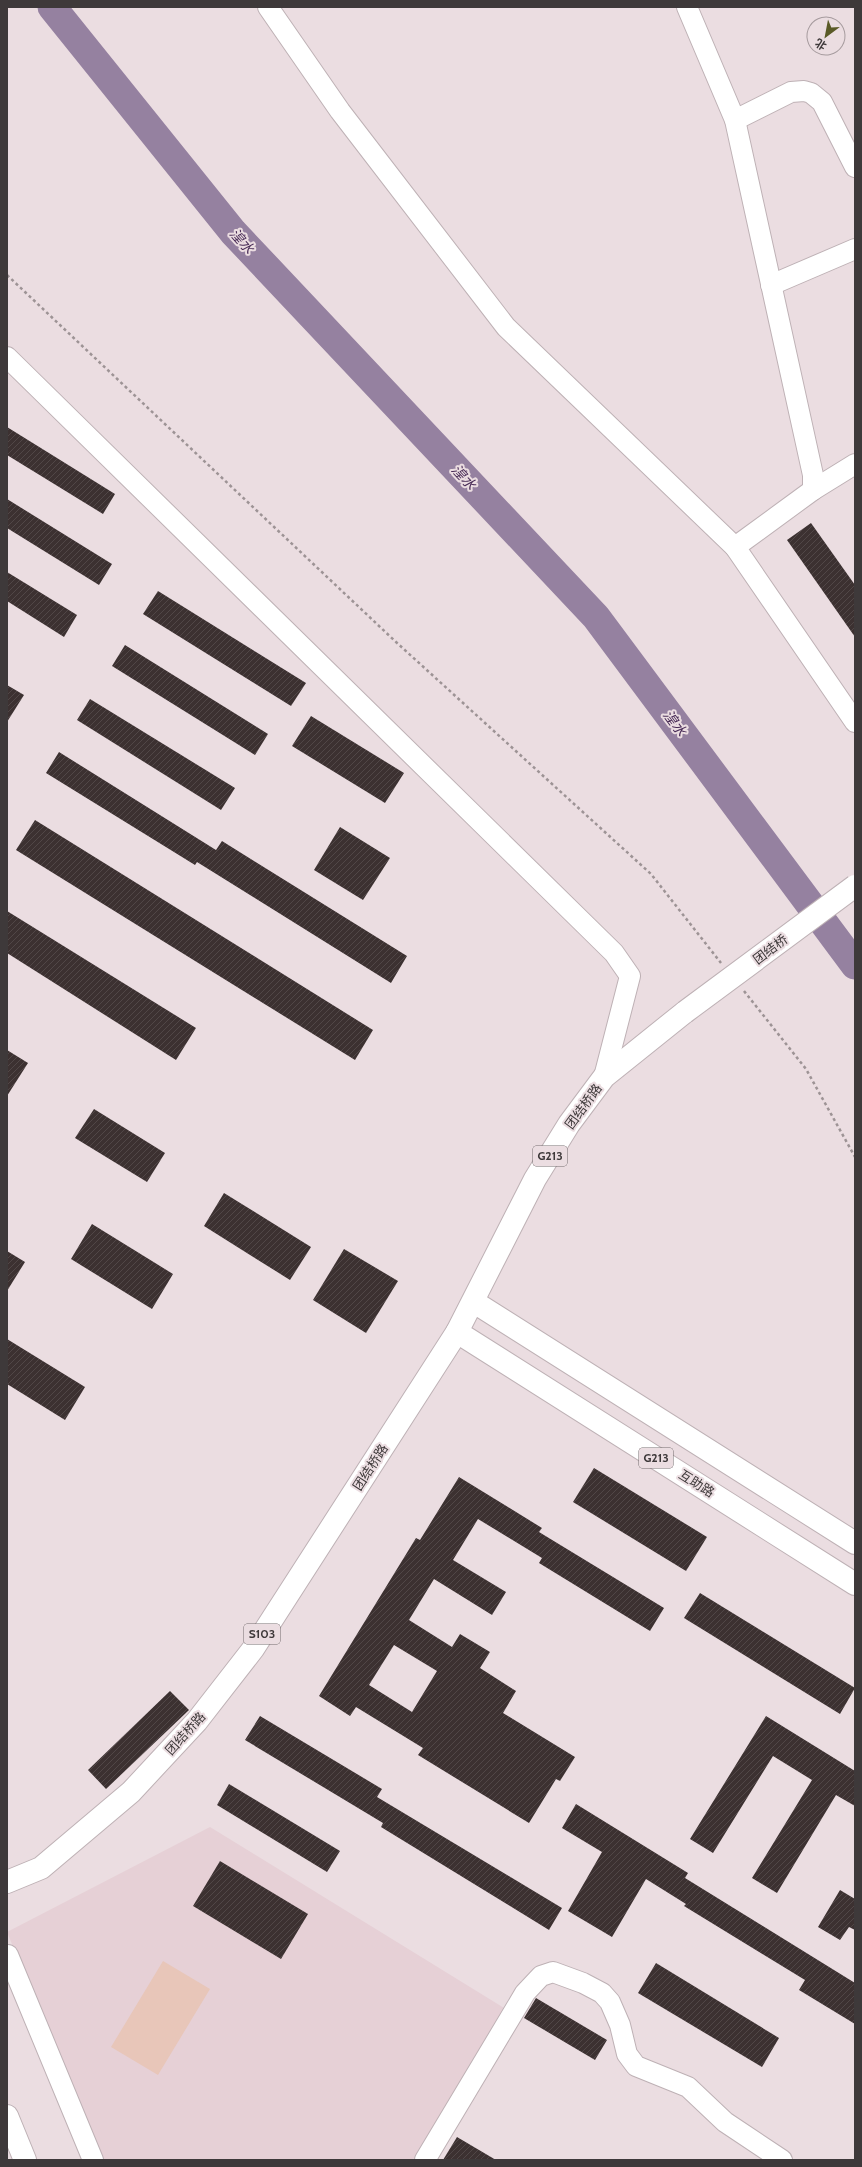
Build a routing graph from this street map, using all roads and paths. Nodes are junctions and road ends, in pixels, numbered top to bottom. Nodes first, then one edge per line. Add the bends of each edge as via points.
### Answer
1 (268, 7) edge
2 (687, 7) edge
3 (734, 120) junction
4 (855, 167) edge
5 (855, 250) edge
6 (7, 275) edge
7 (771, 285) junction
8 (7, 357) edge
9 (855, 464) edge
10 (813, 490) junction
11 (735, 547) junction
12 (855, 722) edge
13 (855, 886) edge
14 (724, 965) dead end
15 (743, 990) dead end
16 (684, 1012) joint
17 (604, 1077) junction
18 (855, 1157) edge
19 (474, 1302) junction
20 (457, 1332) junction
21 (855, 1544) edge
22 (855, 1584) edge
23 (7, 1882) edge
24 (8, 1955) edge
25 (7, 2116) edge
26 (25, 2160) edge
27 (92, 2160) edge
28 (425, 2160) edge
29 (782, 2160) edge

1 - 11 street via 340,111 506,327
2 - 3 street
3 - 4 street via 791,92 811,93 822,102
3 - 7 street
5 - 7 street
6 - 14 path via 396,642 651,874
7 - 10 street via 813,475
8 - 17 street via 614,953 630,976
9 - 10 street
10 - 11 street
11 - 12 street
13 - 16 main road, 团结桥 / G213, bridge
15 - 18 path via 806,1069
16 - 17 main road, 团结桥路 / G213
17 - 19 main road, 团结桥路 / G213 via 569,1124 535,1179
19 - 20 main road, 团结桥路 / G213
19 - 21 main road, G213
20 - 22 main road, 互助路 / G213
20 - 23 main road, 团结桥路 / S103 via 253,1649 197,1721 131,1792 41,1868
24 - 27 street
25 - 26 main road
28 - 29 street via 525,1993 541,1976 552,1972 602,1993 610,2002 620,2025 627,2054 636,2066 688,2087 725,2122

